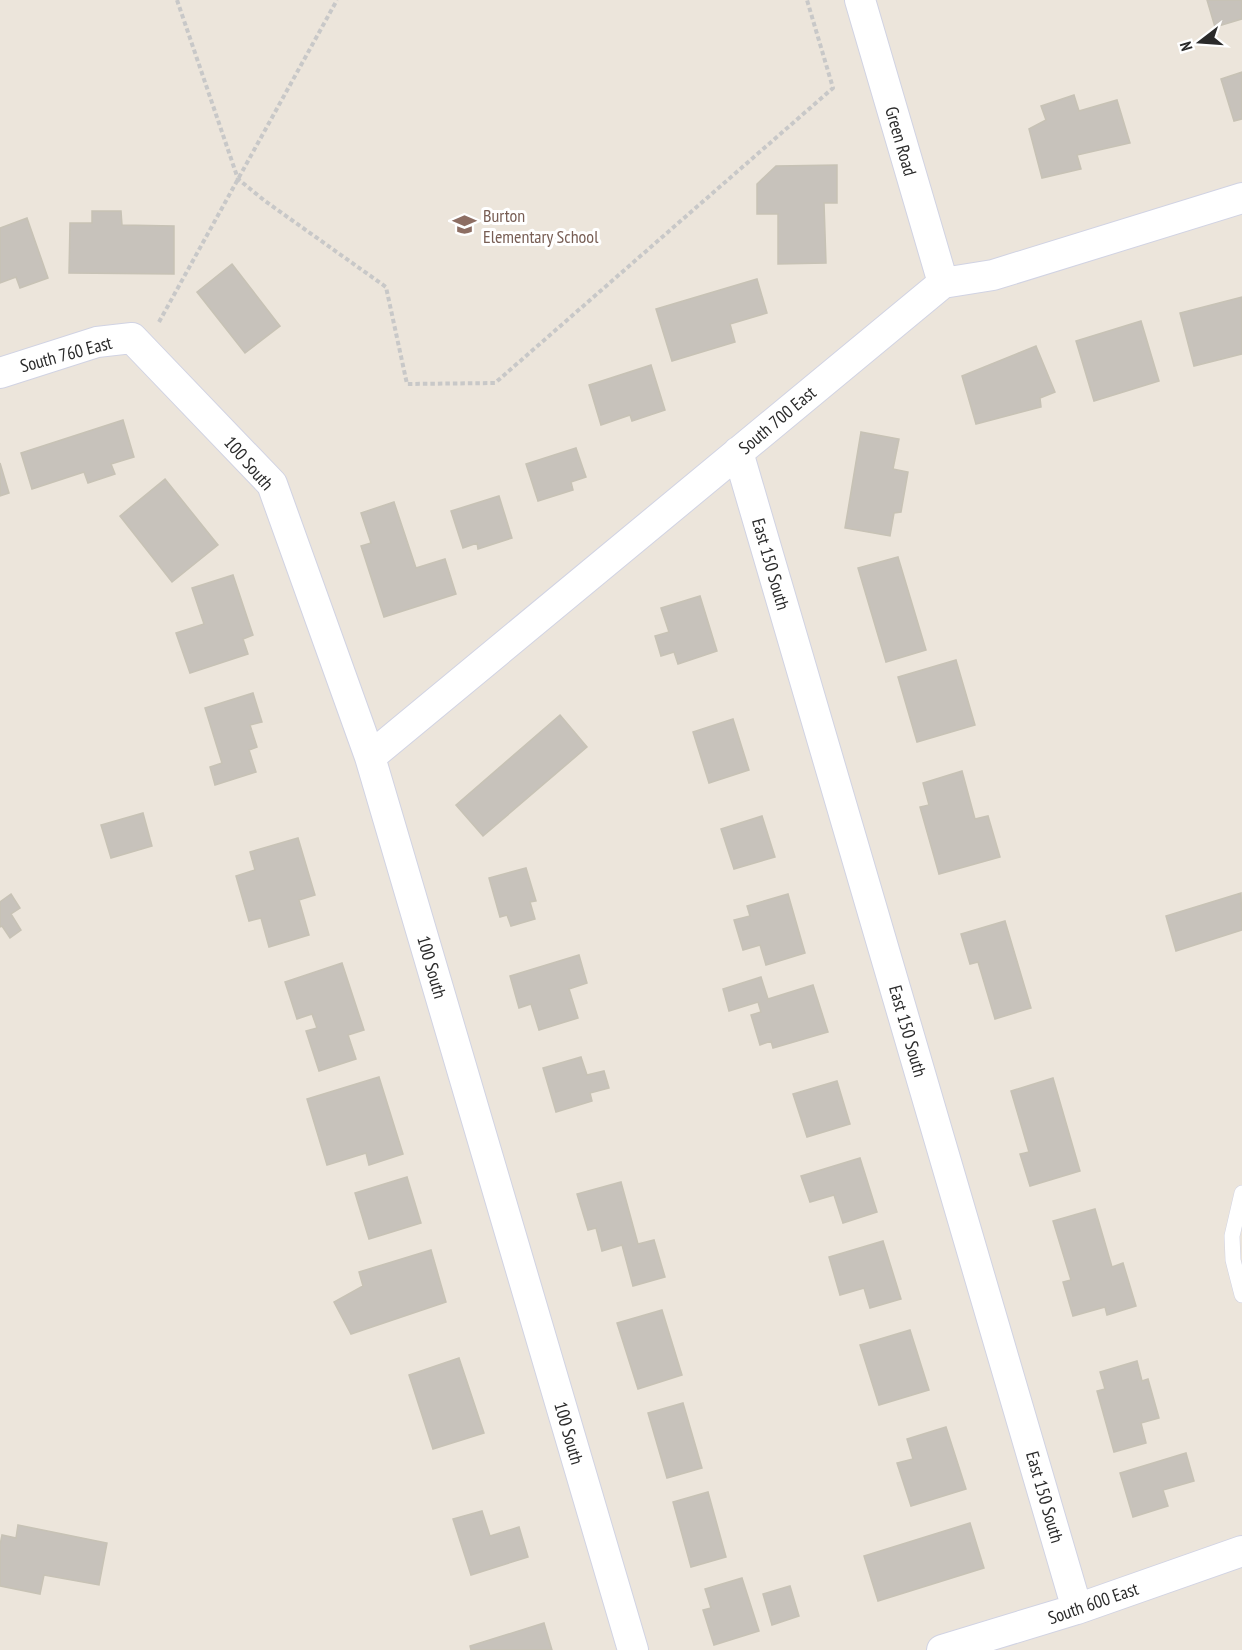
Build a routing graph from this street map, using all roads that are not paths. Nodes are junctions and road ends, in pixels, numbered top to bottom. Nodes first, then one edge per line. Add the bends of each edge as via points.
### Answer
1 (860, 0) edge
2 (1242, 198) edge
3 (943, 283) junction
4 (132, 338) joint
5 (0, 373) edge
6 (738, 452) junction
7 (370, 757) junction
8 (1242, 1193) edge
9 (1242, 1295) edge
10 (1242, 1551) edge
11 (1077, 1610) junction
12 (633, 1650) edge
13 (942, 1650) edge

1 - 3 street, Green Road
2 - 3 street via 993,275
3 - 6 street, South 700 East
4 - 5 street, South 760 East via 97,342
4 - 7 street, 100 South via 272,484
6 - 7 street, South 700 East
6 - 11 street, East 150 South
7 - 12 street, 100 South
8 - 9 lane via 1232,1236 1233,1260
10 - 11 street, South 600 East
11 - 13 street, South 600 East

